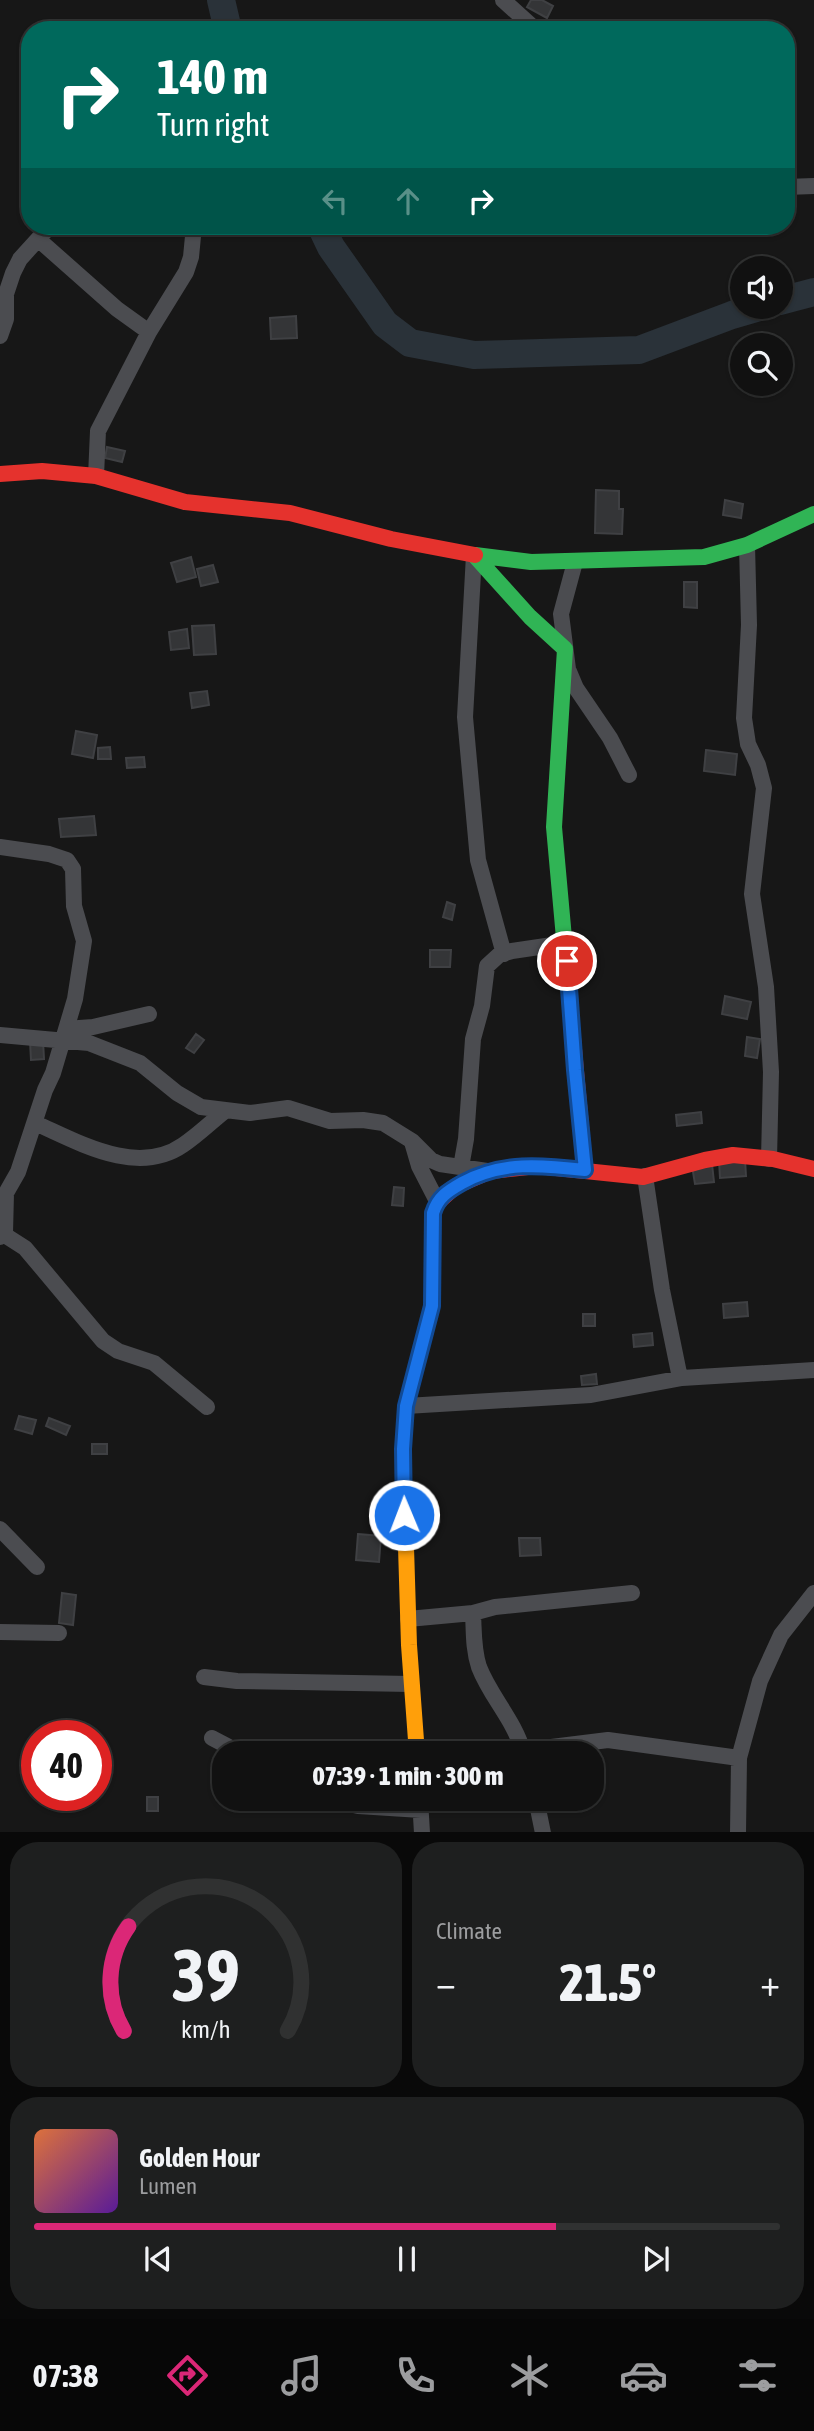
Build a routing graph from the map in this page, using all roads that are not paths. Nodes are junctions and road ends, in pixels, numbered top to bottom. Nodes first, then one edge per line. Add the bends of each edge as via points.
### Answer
1 (503, 0) edge
2 (526, 21) edge
3 (814, 186) edge
4 (795, 187) edge
5 (43, 235) edge
6 (193, 235) edge
7 (39, 240) junction
8 (149, 332) junction
9 (0, 336) edge
10 (0, 474) edge
11 (96, 476) junction
12 (814, 514) edge
13 (747, 545) junction
14 (474, 555) junction
15 (575, 562) junction
16 (565, 649) junction
17 (629, 775) dead end
18 (0, 847) edge
19 (566, 943) junction
20 (504, 954) junction
21 (149, 1014) dead end
22 (0, 1035) edge
23 (64, 1035) junction
24 (225, 1111) junction
25 (35, 1123) junction
26 (412, 1141) junction
27 (769, 1159) junction
28 (461, 1167) junction
29 (585, 1170) junction
30 (814, 1170) edge
31 (487, 1171) junction
32 (645, 1177) junction
33 (437, 1201) junction
34 (2, 1234) edge
35 (814, 1370) edge
36 (680, 1378) junction
37 (406, 1406) junction
38 (207, 1407) dead end
39 (0, 1529) edge
40 (37, 1567) dead end
41 (632, 1593) dead end
42 (814, 1593) edge
43 (473, 1613) junction
44 (408, 1619) junction
45 (0, 1632) edge
46 (59, 1633) dead end
47 (204, 1677) dead end
48 (411, 1685) junction
49 (212, 1738) dead end
50 (218, 1741) edge
51 (416, 1741) edge
52 (520, 1741) edge
53 (602, 1741) edge
54 (738, 1758) junction
55 (420, 1811) edge
56 (539, 1811) edge
57 (422, 1832) edge
58 (543, 1832) edge
59 (738, 1832) edge

1 - 2 street
3 - 4 street
5 - 7 street
6 - 8 street via 186,272
7 - 8 street
7 - 9 street via 13,273
8 - 11 street via 98,431
10 - 11 street via 42,471
11 - 14 street via 185,502 290,513
12 - 13 street
13 - 15 street via 704,557
13 - 27 street via 744,718 764,788 752,894 766,987 771,1072
14 - 15 street
14 - 16 street
14 - 20 street via 465,718 478,860
15 - 16 street via 561,614
16 - 17 street via 576,688
16 - 19 street via 554,827
18 - 23 street via 49,853 67,860 73,869 74,906 84,941
19 - 20 street
19 - 29 street
20 - 28 street via 487,966 473,1038
21 - 23 street
22 - 23 street
23 - 24 street via 140,1063 201,1107
23 - 25 street
24 - 25 street via 182,1146 145,1157 108,1155
24 - 26 street via 288,1108 330,1121 383,1123
25 - 34 street via 6,1193
26 - 28 street via 431,1160
26 - 33 street
27 - 30 street
27 - 32 street via 750,1153 723,1156
28 - 31 street
29 - 31 street via 517,1165
29 - 32 street
31 - 33 street via 450,1189
32 - 36 street
33 - 37 street via 432,1306
34 - 38 street via 26,1248 103,1341 154,1363
35 - 36 street
36 - 37 street via 591,1395
37 - 44 street
39 - 40 street
41 - 43 street
42 - 54 street via 780,1635 760,1681
43 - 44 street
43 - 52 street via 480,1667
44 - 48 street
45 - 46 street
47 - 48 street
48 - 51 street
49 - 50 street
53 - 54 street
54 - 59 street
55 - 57 street
56 - 58 street

